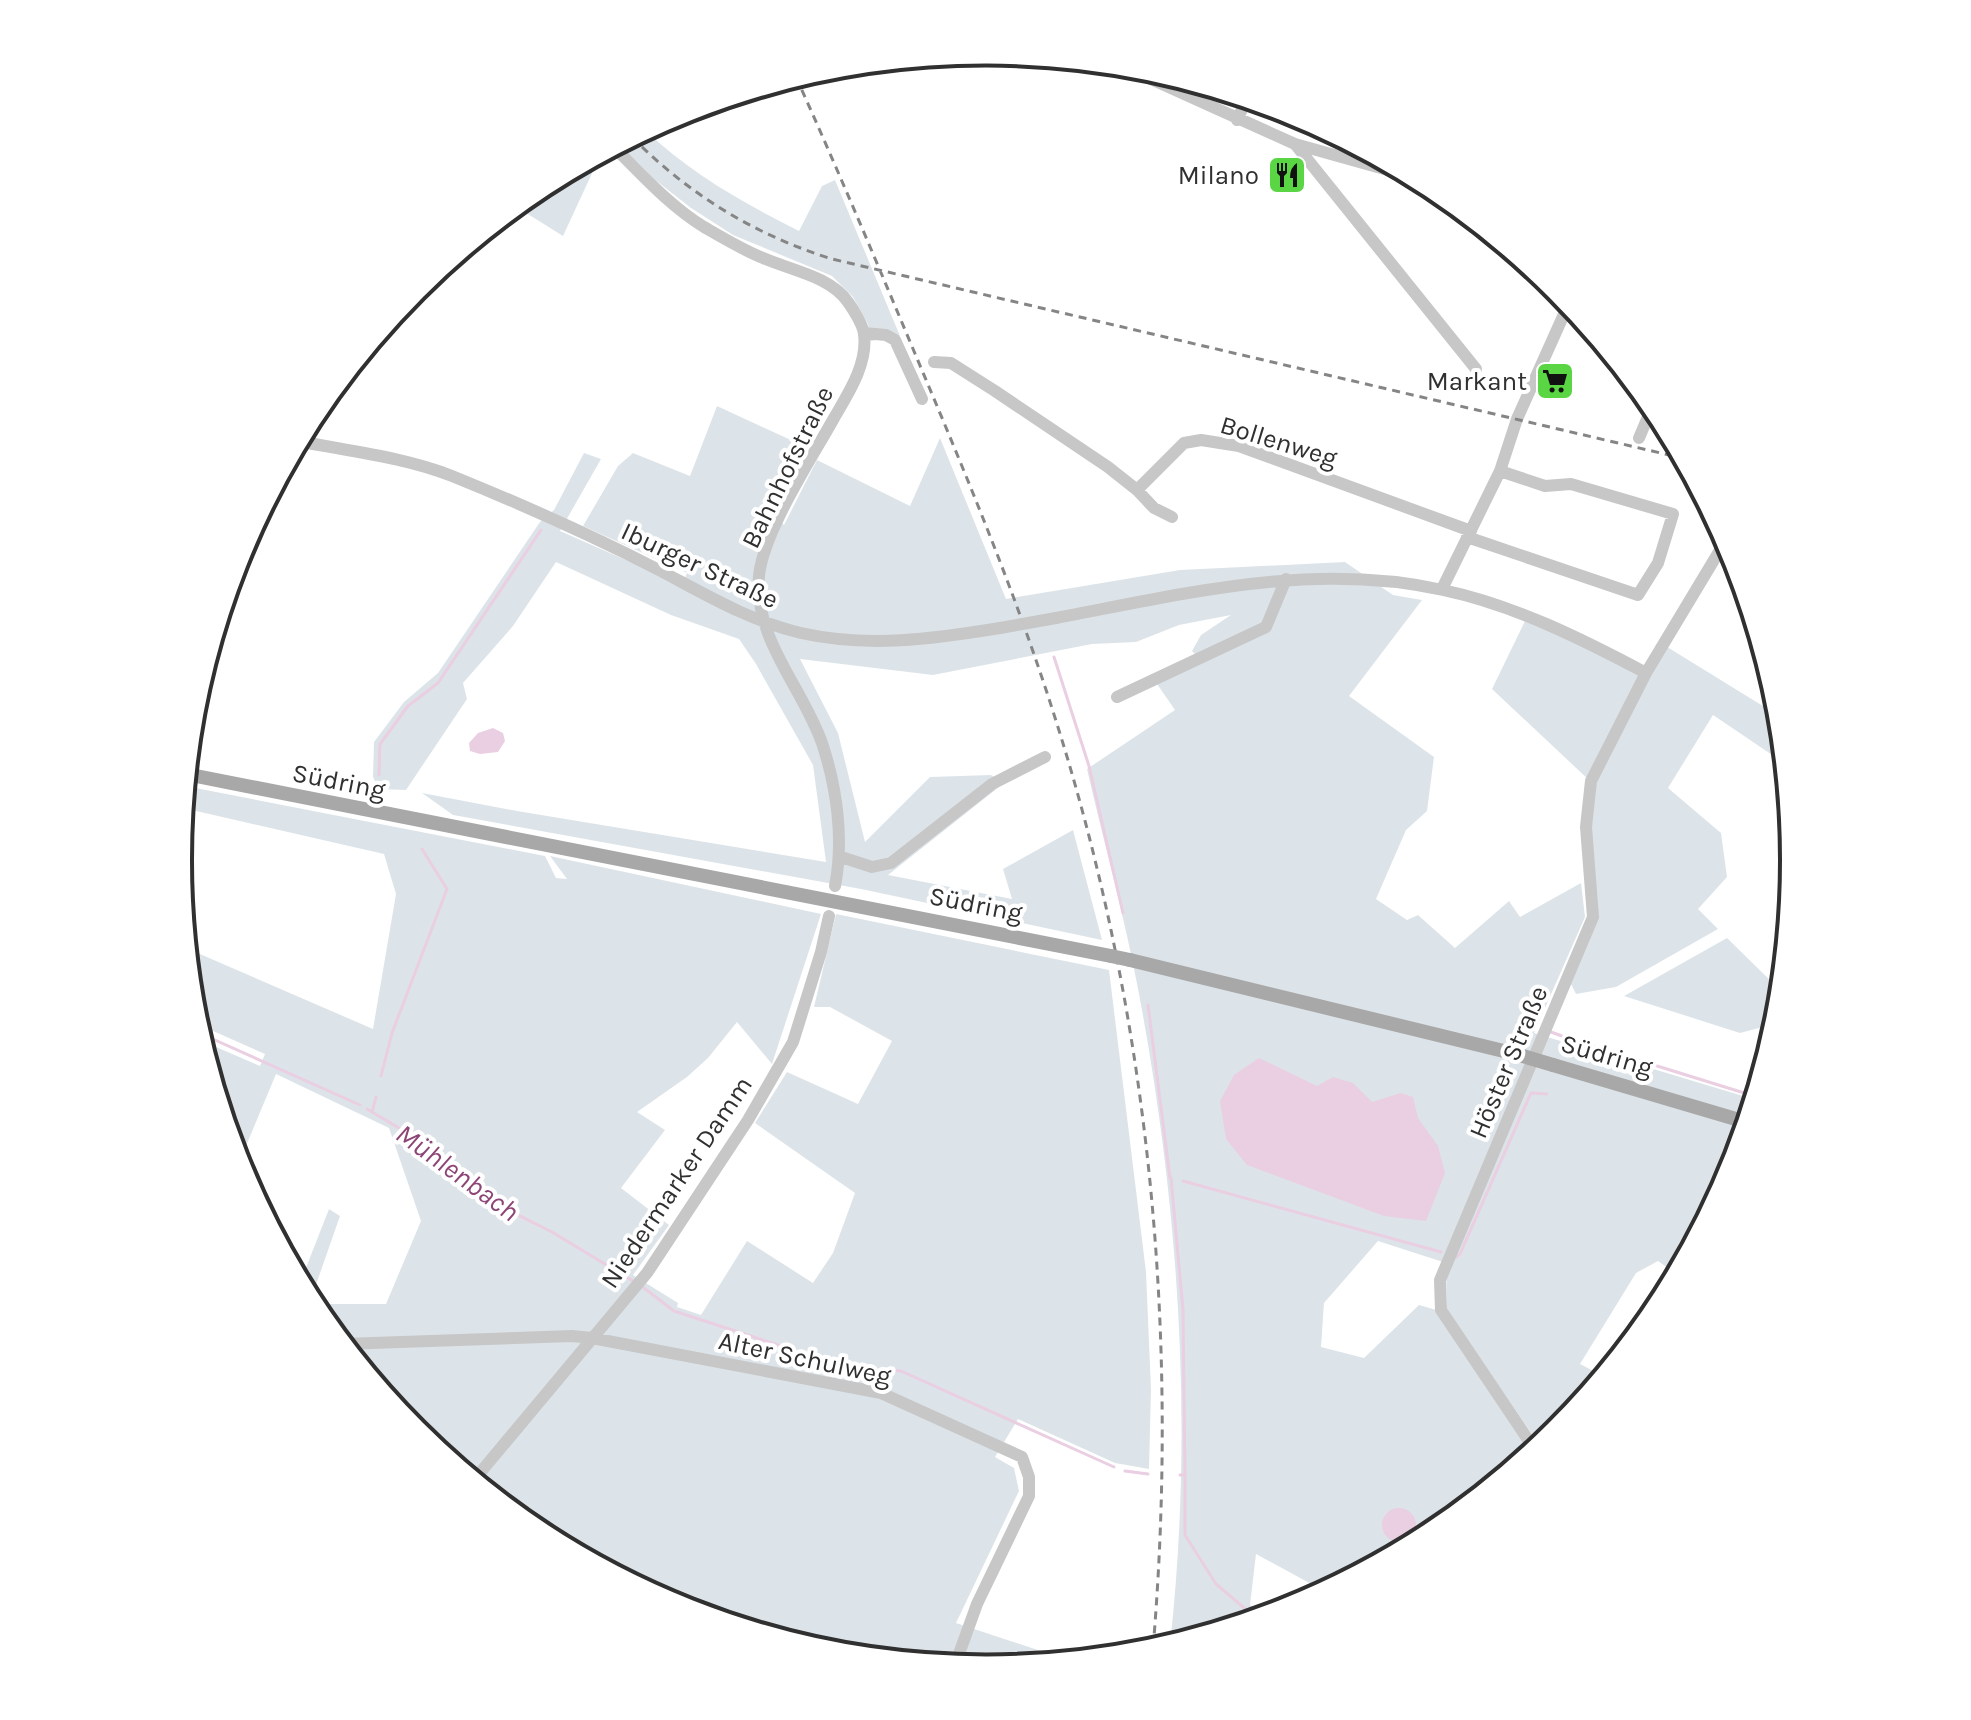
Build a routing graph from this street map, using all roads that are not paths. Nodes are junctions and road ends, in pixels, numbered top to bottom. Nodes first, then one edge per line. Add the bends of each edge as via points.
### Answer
1 (1168, 88) edge
2 (1242, 109) edge
3 (1237, 120) junction
4 (1295, 144) junction
5 (621, 155) edge
6 (1368, 164) edge
7 (1563, 316) edge
8 (864, 333) junction
9 (934, 362) dead end
10 (1476, 369) dead end
11 (922, 399) dead end
12 (1647, 420) edge
13 (1639, 438) dead end
14 (310, 443) edge
15 (1500, 471) junction
16 (1137, 490) junction
17 (1172, 517) dead end
18 (1469, 534) junction
19 (1718, 553) edge
20 (1286, 579) junction
21 (1442, 589) junction
22 (764, 622) junction
23 (1646, 673) junction
24 (1117, 697) dead end
25 (1045, 757) dead end
26 (196, 776) edge
27 (841, 857) junction
28 (835, 886) dead end
29 (829, 916) dead end
30 (1736, 1119) edge
31 (592, 1338) junction
32 (356, 1344) edge
33 (1528, 1439) edge
34 (480, 1472) edge
35 (959, 1653) edge

1 - 3 street
2 - 3 street
3 - 4 street
4 - 6 street
4 - 10 street
5 - 8 street via 702,226 760,257 825,282 847,300
7 - 15 street
8 - 11 street via 895,340
8 - 22 street, Bahnhofstraße via 861,368 767,544 759,575
9 - 16 street via 951,363
12 - 13 street
14 - 22 street, Iburger Straße via 449,475
15 - 18 street
15 - 18 street, Bollenweg via 1545,486 1571,484 1673,514 1658,563 1638,595
16 - 17 street
16 - 18 street, Bollenweg via 1184,443 1201,440 1239,446
18 - 21 street
19 - 23 street
20 - 21 street, Iburger Straße via 1354,579
20 - 22 street, Iburger Straße, bridge via 940,638 877,642 802,633
20 - 24 street via 1266,627
21 - 23 street, Iburger Straße via 1547,624
22 - 27 street via 822,743 836,802
23 - 33 street, Höster Straße via 1591,781 1586,827 1593,917 1440,1280 1441,1310
25 - 27 street via 992,784 891,863 872,867
26 - 30 main road, Südring, bridge via 1130,960 1516,1054
27 - 28 street
29 - 31 street, Niedermarker Damm via 793,1042 647,1273
31 - 32 street, Alter Schulweg
31 - 34 street, Niedermarker Damm
31 - 35 street, Alter Schulweg via 881,1393 1022,1457 1029,1496

